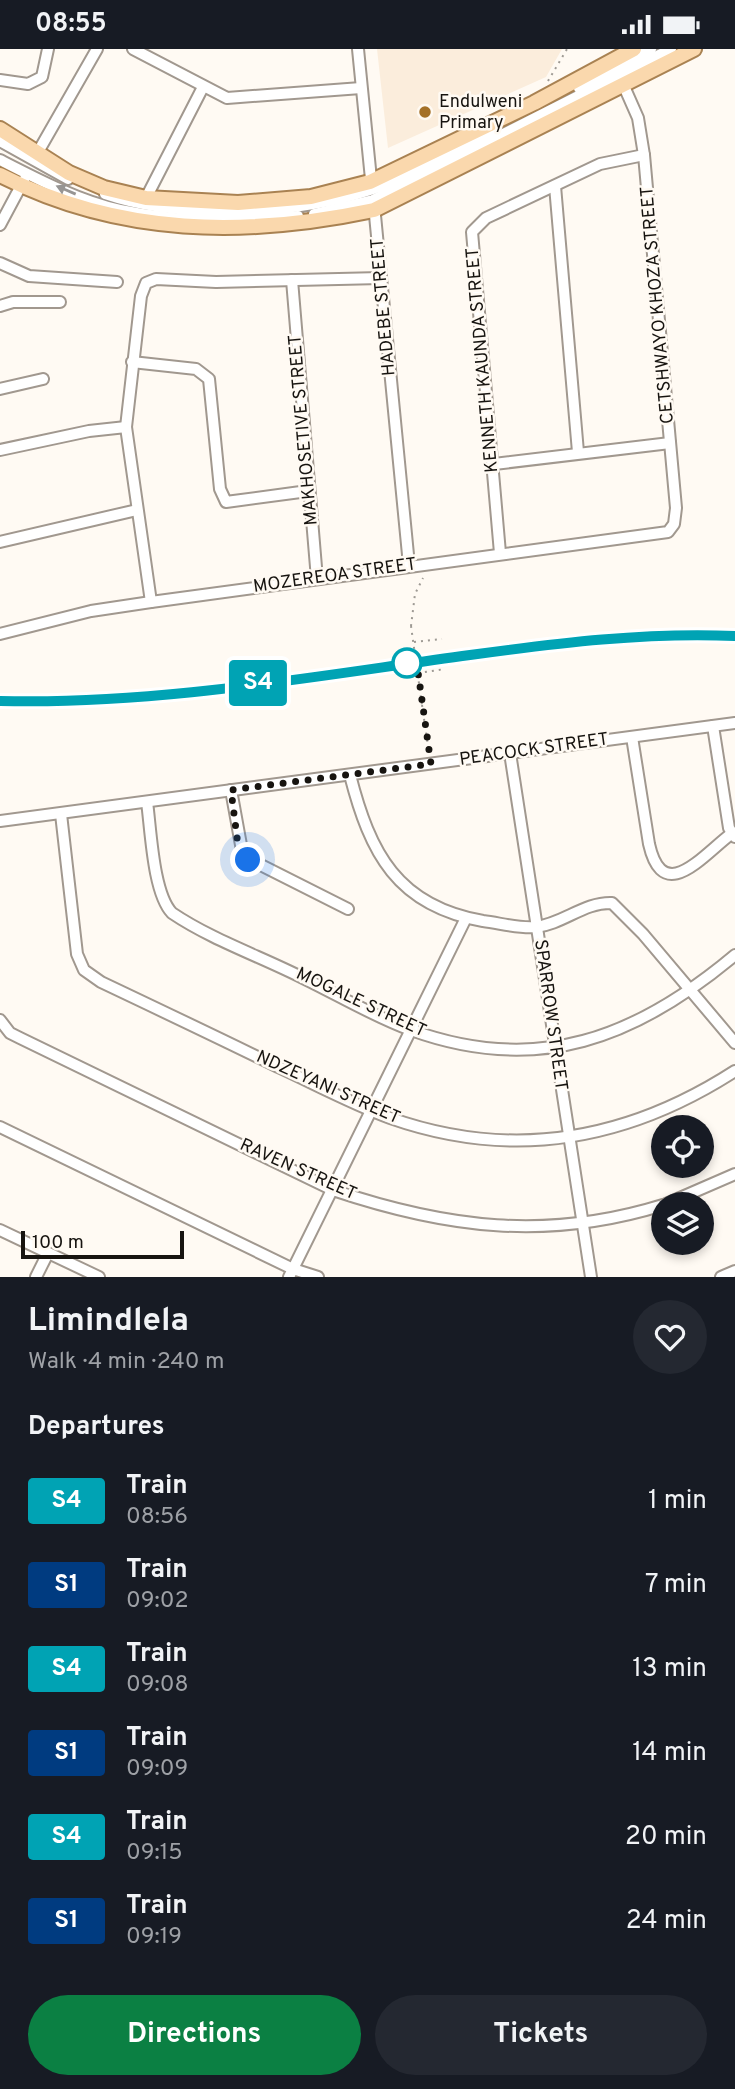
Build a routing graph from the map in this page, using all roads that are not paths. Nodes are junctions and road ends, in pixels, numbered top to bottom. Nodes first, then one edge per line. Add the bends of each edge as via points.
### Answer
1 (48, 49) edge
2 (97, 49) edge
3 (133, 49) edge
4 (358, 49) edge
5 (634, 49) edge
6 (651, 49) edge
7 (671, 49) edge
8 (694, 49) edge
9 (0, 80) edge
10 (623, 84) junction
11 (203, 87) junction
12 (361, 88) junction
13 (0, 129) edge
14 (0, 141) edge
15 (644, 155) junction
16 (35, 157) junction
17 (0, 160) edge
18 (0, 175) edge
19 (24, 180) junction
20 (555, 186) junction
21 (372, 195) junction
22 (146, 198) junction
23 (0, 225) edge
24 (0, 263) edge
25 (381, 278) junction
26 (292, 280) junction
27 (117, 282) dead end
28 (60, 302) dead end
29 (0, 306) edge
30 (132, 362) junction
31 (43, 379) dead end
32 (0, 389) edge
33 (126, 427) junction
34 (670, 443) junction
35 (0, 450) edge
36 (578, 452) junction
37 (494, 464) junction
38 (308, 491) junction
39 (137, 510) junction
40 (671, 529) joint
41 (0, 542) edge
42 (500, 553) junction
43 (414, 564) junction
44 (317, 579) junction
45 (151, 601) junction
46 (0, 634) edge
47 (735, 723) edge
48 (713, 726) junction
49 (632, 737) junction
50 (510, 753) junction
51 (350, 775) junction
52 (231, 790) junction
53 (147, 802) junction
54 (61, 814) junction
55 (0, 821) edge
56 (733, 836) edge
57 (348, 909) dead end
58 (466, 918) junction
59 (537, 927) junction
60 (735, 955) edge
61 (692, 992) junction
62 (0, 1020) edge
63 (410, 1030) junction
64 (735, 1043) edge
65 (555, 1047) junction
66 (735, 1071) edge
67 (371, 1110) junction
68 (0, 1127) edge
69 (568, 1139) junction
70 (735, 1174) edge
71 (333, 1190) junction
72 (692, 1192) edge
73 (651, 1208) edge
74 (582, 1224) junction
75 (0, 1230) edge
76 (48, 1253) junction
77 (735, 1271) edge
78 (291, 1273) edge
79 (36, 1277) edge
80 (99, 1277) edge
81 (318, 1277) edge
82 (591, 1277) edge
83 (721, 1277) edge

1 - 9 street via 42,78 28,84
2 - 16 street
3 - 11 street
4 - 12 street, HADEBE STREET
5 - 21 main road
6 - 21 street
7 - 21 street
8 - 10 main road
10 - 15 street, CETSHWAYO KHOZA STREET via 638,118
10 - 21 main road
11 - 12 street via 240,99
11 - 22 street
12 - 21 street, HADEBE STREET
13 - 16 main road
14 - 16 street
15 - 20 street, KENNETH KAUNDA STREET via 600,164
15 - 34 street, CETSHWAYO KHOZA STREET
16 - 19 street
16 -> 21 street via 96,191 157,206 266,209
16 - 22 main road via 104,188
17 - 19 street
18 - 19 main road
19 - 21 main road via 97,213 195,228 284,226
19 - 23 street
20 - 36 street
20 - 37 street, KENNETH KAUNDA STREET via 486,218 472,232
21 - 22 main road via 275,201
21 - 25 street, HADEBE STREET
24 - 27 street via 29,276
25 - 26 street
25 - 43 street, HADEBE STREET
26 - 30 street via 150,281 141,296
26 - 38 street, MAKHOSETIVE STREET
28 - 29 street
30 - 33 street
30 - 38 street via 196,369 209,379 220,489 226,502
31 - 32 street
33 - 35 street
33 - 39 street
34 - 36 street
34 - 40 street, CETSHWAYO KHOZA STREET via 676,508
36 - 37 street
37 - 42 street, KENNETH KAUNDA STREET
38 - 44 street, MAKHOSETIVE STREET
39 - 41 street
39 - 45 street
40 - 42 street, MOZEREOA STREET via 661,534
42 - 43 street, MOZEREOA STREET
43 - 44 street, MOZEREOA STREET
44 - 45 street, MOZEREOA STREET
45 - 46 street, MOZEREOA STREET
47 - 48 street, PEACOCK STREET
48 - 49 street, PEACOCK STREET
48 - 56 street
49 - 50 street, PEACOCK STREET
49 - 56 street via 652,858 661,871 678,874
50 - 51 street, PEACOCK STREET
50 - 59 street, SPARROW STREET
51 - 52 street, PEACOCK STREET
51 - 58 street via 370,840 388,869 425,902
52 - 53 street, PEACOCK STREET
52 - 57 street via 243,856
53 - 54 street, PEACOCK STREET
53 - 63 street, MOGALE STREET via 160,889 172,913
54 - 55 street, PEACOCK STREET
54 - 67 street, NDZEYANI STREET via 77,954 84,970
58 - 59 street
58 - 63 street
59 - 61 street via 591,906 612,903
59 - 65 street, SPARROW STREET
60 - 61 street, MOGALE STREET
61 - 64 street
61 - 65 street, MOGALE STREET via 637,1024
62 - 71 street, RAVEN STREET via 10,1033
63 - 65 street, MOGALE STREET via 481,1048
63 - 67 street
65 - 69 street, SPARROW STREET
66 - 69 street, NDZEYANI STREET via 650,1115
67 - 69 street, NDZEYANI STREET via 452,1134
67 - 71 street
68 - 78 street
69 - 74 street, SPARROW STREET
70 - 72 street, RAVEN STREET
71 - 74 street, RAVEN STREET via 421,1217 463,1223 508,1227
71 - 78 street
73 - 74 street, RAVEN STREET
74 - 82 street, SPARROW STREET
75 - 76 street
76 - 79 street
76 - 80 street
77 - 83 street
78 - 81 street

